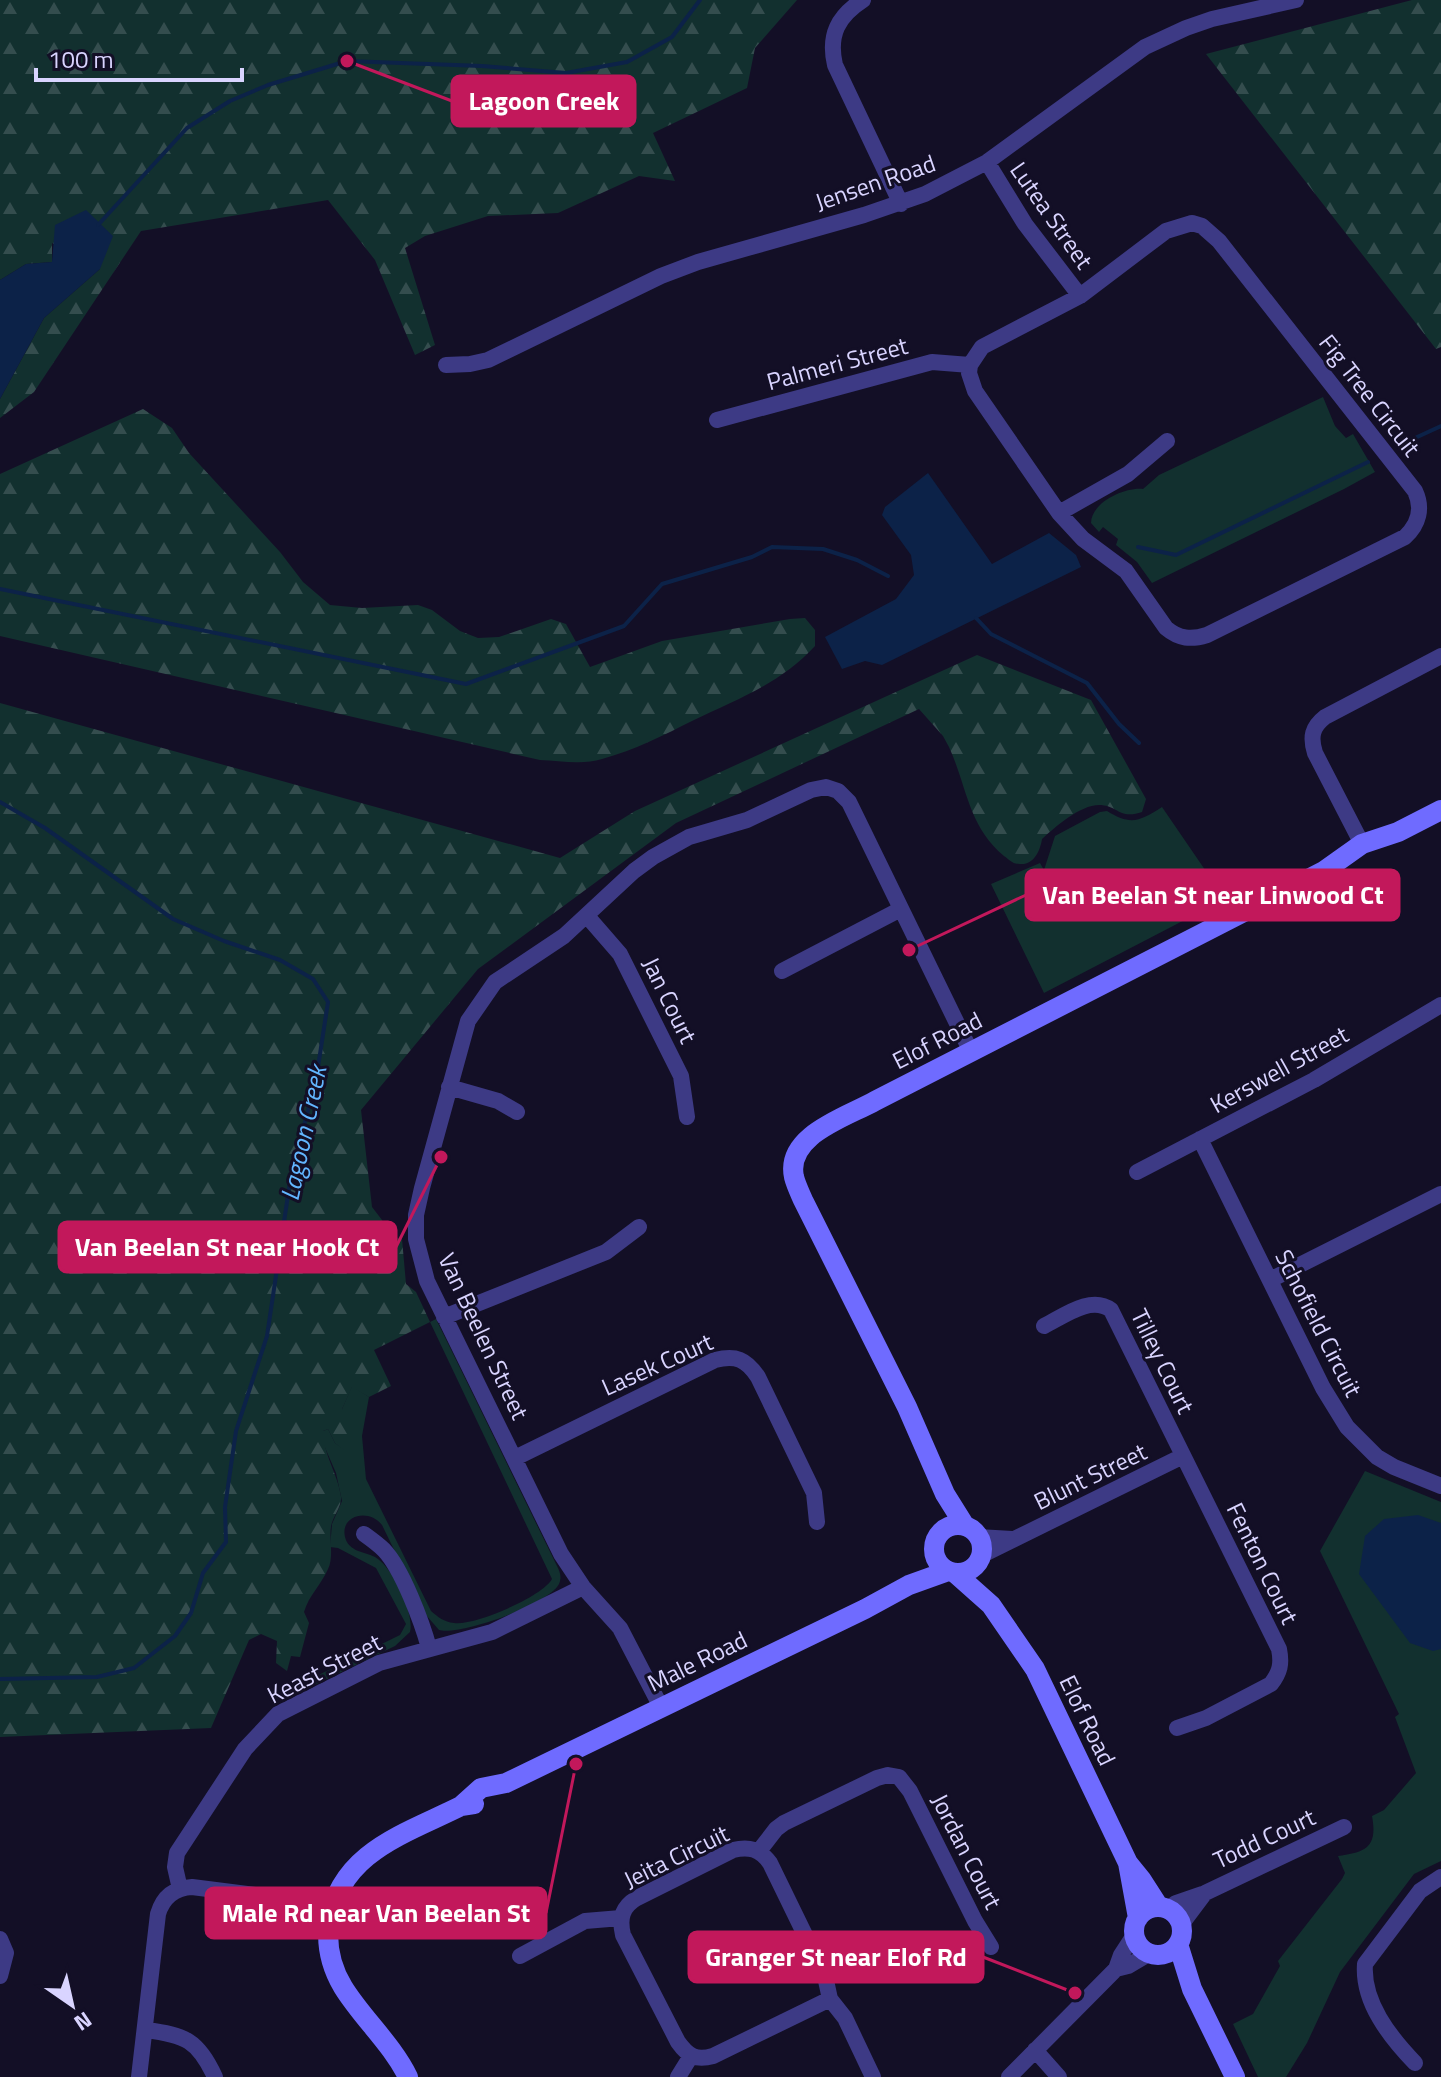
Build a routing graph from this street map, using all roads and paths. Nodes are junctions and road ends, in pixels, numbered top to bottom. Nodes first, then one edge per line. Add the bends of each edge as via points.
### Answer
1 (863, 0) edge
2 (1296, 0) edge
3 (987, 162) junction
4 (901, 204) junction
5 (1080, 296) junction
6 (446, 365) dead end
7 (970, 365) junction
8 (717, 420) dead end
9 (1167, 441) dead end
10 (1059, 513) junction
11 (1441, 656) edge
12 (1441, 810) edge
13 (1362, 844) junction
14 (901, 909) junction
15 (587, 916) junction
16 (782, 971) dead end
17 (1441, 1005) edge
18 (971, 1052) junction
19 (449, 1087) junction
20 (517, 1112) dead end
21 (687, 1117) dead end
22 (1200, 1139) junction
23 (1137, 1172) dead end
24 (1441, 1194) edge
25 (639, 1227) dead end
26 (1270, 1280) junction
27 (444, 1317) junction
28 (1044, 1326) dead end
29 (1183, 1456) junction
30 (515, 1458) junction
31 (1441, 1486) edge
32 (945, 1494) junction
33 (817, 1522) dead end
34 (944, 1530) junction
35 (364, 1534) dead end
36 (974, 1546) junction
37 (934, 1552) junction
38 (951, 1572) junction
39 (909, 1585) junction
40 (583, 1587) junction
41 (991, 1605) junction
42 (429, 1648) junction
43 (661, 1707) junction
44 (1177, 1728) dead end
45 (1344, 1827) dead end
46 (759, 1851) junction
47 (1128, 1863) junction
48 (1441, 1877) edge
49 (180, 1889) junction
50 (332, 1907) junction
51 (621, 1918) junction
52 (1171, 1921) junction
53 (1136, 1926) junction
54 (0, 1939) edge
55 (991, 1947) dead end
56 (1154, 1954) junction
57 (520, 1956) dead end
58 (1116, 1969) junction
59 (0, 1976) edge
60 (1192, 1989) junction
61 (830, 1999) junction
62 (146, 2030) junction
63 (1035, 2050) junction
64 (691, 2056) junction
65 (1415, 2063) dead end
66 (409, 2076) edge
67 (139, 2077) edge
68 (215, 2077) edge
69 (678, 2077) edge
70 (873, 2077) edge
71 (1009, 2077) edge
72 (1059, 2077) edge
73 (1235, 2077) edge

1 - 4 street via 836,26 832,52
2 - 3 street, Jensen Road via 1212,19 1145,47
3 - 4 street, Jensen Road
3 - 5 street, Lutea Street via 1025,224
4 - 6 street, Jensen Road via 698,262 488,360
5 - 7 street, Fig Tree Circuit via 982,347
5 - 10 street, Fig Tree Circuit via 1166,231 1192,223 1202,226 1415,491 1419,514 1412,531 1396,542 1207,635 1189,638 1166,628 1135,580
7 - 8 street, Palmeri Street via 932,362
7 - 10 street, Fig Tree Circuit via 975,391
9 - 10 street via 1121,479
11 - 13 street via 1317,723 1315,753
12 - 13 street, Elof Road
13 - 18 street, Elof Road via 1324,871
14 - 15 street, Van Beelen Street via 849,802 826,787 689,837 634,871
14 - 16 street
14 - 18 street, Van Beelen Street
15 - 19 street, Van Beelen Street via 503,975 481,998 468,1021
15 - 21 street, Jan Court via 627,968 681,1076
17 - 22 street, Kerswell Street
18 - 32 street, Elof Road via 816,1133 798,1151 793,1168 803,1200
19 - 20 street
19 - 27 street, Van Beelen Street via 416,1215 420,1260
22 - 23 street, Kerswell Street
22 - 26 street, Schofield Circuit
24 - 26 street
25 - 27 street via 606,1252
26 - 31 street, Schofield Circuit via 1347,1427 1377,1457
27 - 30 street, Van Beelen Street
28 - 29 street, Tilley Court via 1096,1303 1111,1310
29 - 36 street, Blunt Street via 1018,1538
29 - 44 street, Fenton Court via 1282,1662 1262,1691
30 - 33 street, Lasek Court via 715,1360 740,1358 758,1377 814,1493
30 - 40 street, Van Beelen Street via 561,1554
32 - 34 street, Elof Road
32 - 36 street, Elof Road
34 - 36 street via 957,1525
34 - 37 street
35 - 42 street via 393,1562
36 - 38 street via 962,1573
36 - 41 street, Elof Road
37 - 38 street
37 - 39 street, Male Road
38 - 39 street, Male Road
38 - 41 street, Elof Road
39 - 43 street, Male Road
40 - 42 street, Keast Street via 492,1632
40 - 43 street, Van Beelen Street via 625,1636
41 - 47 street, Elof Road via 1035,1669
42 - 49 street, Keast Street via 379,1663 292,1705 264,1727 177,1853
43 - 50 street, Male Road via 506,1783 481,1788 461,1806 366,1855 348,1873
45 - 52 street, Todd Court via 1191,1897
46 - 51 street, Jeita Circuit via 733,1850 637,1898
46 - 55 street, Jordan Court via 784,1823 903,1771
46 - 61 street, Jeita Circuit via 770,1863 825,1976
47 - 52 street, Elof Road
47 - 53 street, Elof Road
48 - 65 street via 1420,1891 1365,1964 1368,1994 1392,2040
49 - 50 street via 215,1889
49 - 62 street via 167,1897 158,1914
50 - 66 street, Male Road via 329,1950 337,1977
51 - 57 street via 585,1921
51 - 64 street, Jeita Circuit via 623,1935 678,2042
52 - 53 street via 1151,1908
52 - 56 street via 1173,1949
52 - 60 street, Elof Road
53 - 56 street via 1140,1946
53 - 58 street
54 - 59 street via 6,1953
56 - 58 street
56 - 60 street, Elof Road
58 - 63 street
60 - 73 street, Elof Road
61 - 64 street via 713,2056
61 - 70 street, Jeita Circuit
62 - 67 street
62 - 68 street via 192,2042
63 - 71 street
63 - 72 street
64 - 69 street

